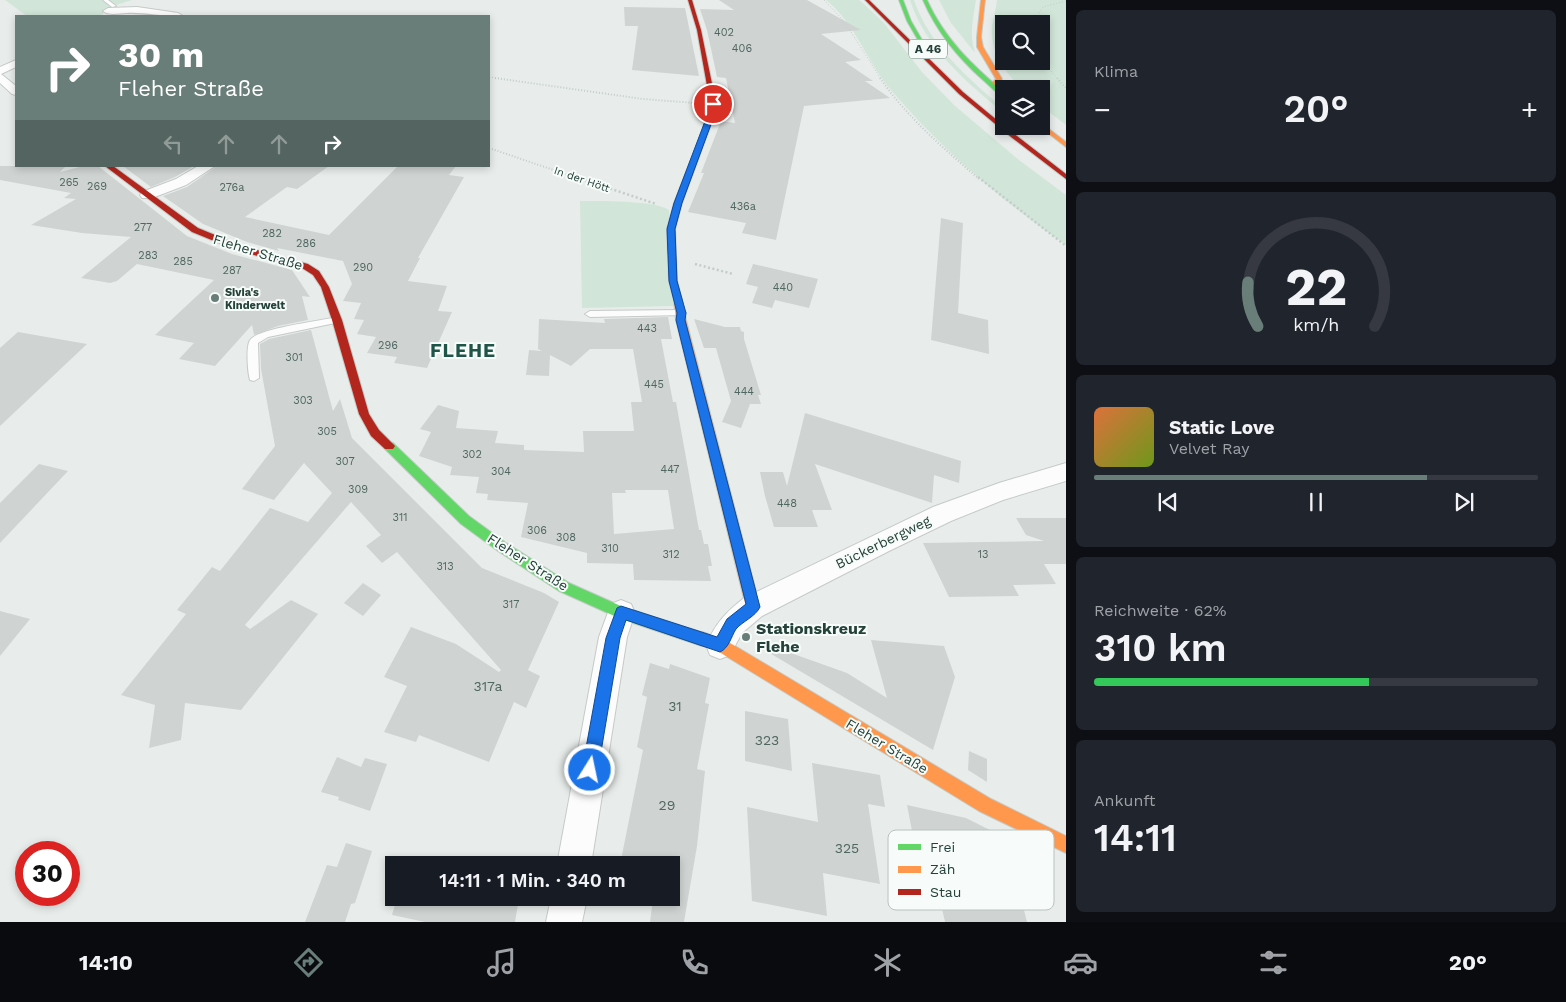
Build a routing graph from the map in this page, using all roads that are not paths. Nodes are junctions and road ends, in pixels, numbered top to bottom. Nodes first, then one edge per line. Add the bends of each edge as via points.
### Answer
1 (105, 0) edge
2 (134, 0) edge
3 (690, 0) edge
4 (867, 0) edge
5 (900, 0) edge
6 (925, 0) edge
7 (984, 0) edge
8 (107, 11) edge
9 (171, 15) edge
10 (15, 64) edge
11 (0, 71) edge
12 (0, 77) edge
13 (992, 85) junction
14 (995, 88) edge
15 (15, 91) edge
16 (964, 94) junction
17 (1050, 132) edge
18 (1066, 145) edge
19 (109, 167) edge
20 (206, 167) edge
21 (1066, 178) edge
22 (147, 195) junction
23 (681, 313) junction
24 (590, 314) dead end
25 (337, 320) junction
26 (254, 378) dead end
27 (1066, 472) edge
28 (753, 607) junction
29 (621, 613) junction
30 (720, 645) junction
31 (1036, 830) edge
32 (1054, 839) edge
33 (1066, 845) edge
34 (576, 856) edge
35 (567, 906) edge
36 (564, 922) edge

1 - 8 lane
2 - 8 street
3 - 23 main road via 714,108 671,229 673,281
4 - 16 main road
5 - 16 main road, A 46 via 917,35
6 - 13 main road, A 46 via 950,43 968,65
7 - 13 main road via 979,37 980,47 999,79
8 - 9 street via 137,10
10 - 11 street
12 - 15 street
13 - 14 main road, A 46
16 - 21 main road, A 46 via 991,120
17 - 18 main road
19 - 22 main road, Fleher Straße
20 - 22 street via 181,182
22 - 25 main road, Fleher Straße via 185,224 214,239 310,268 325,287
23 - 24 lane
23 - 28 main road
25 - 26 lane via 265,335 254,341
25 - 29 main road, Fleher Straße via 364,414 375,433 472,526 564,587
27 - 28 street, Bückerbergweg via 999,492 942,514
28 - 30 street, Bückerbergweg via 732,624
29 - 30 main road, Fleher Straße
29 - 34 street via 613,638
30 - 31 main road, Fleher Straße via 985,805
32 - 33 main road, Fleher Straße
35 - 36 street

